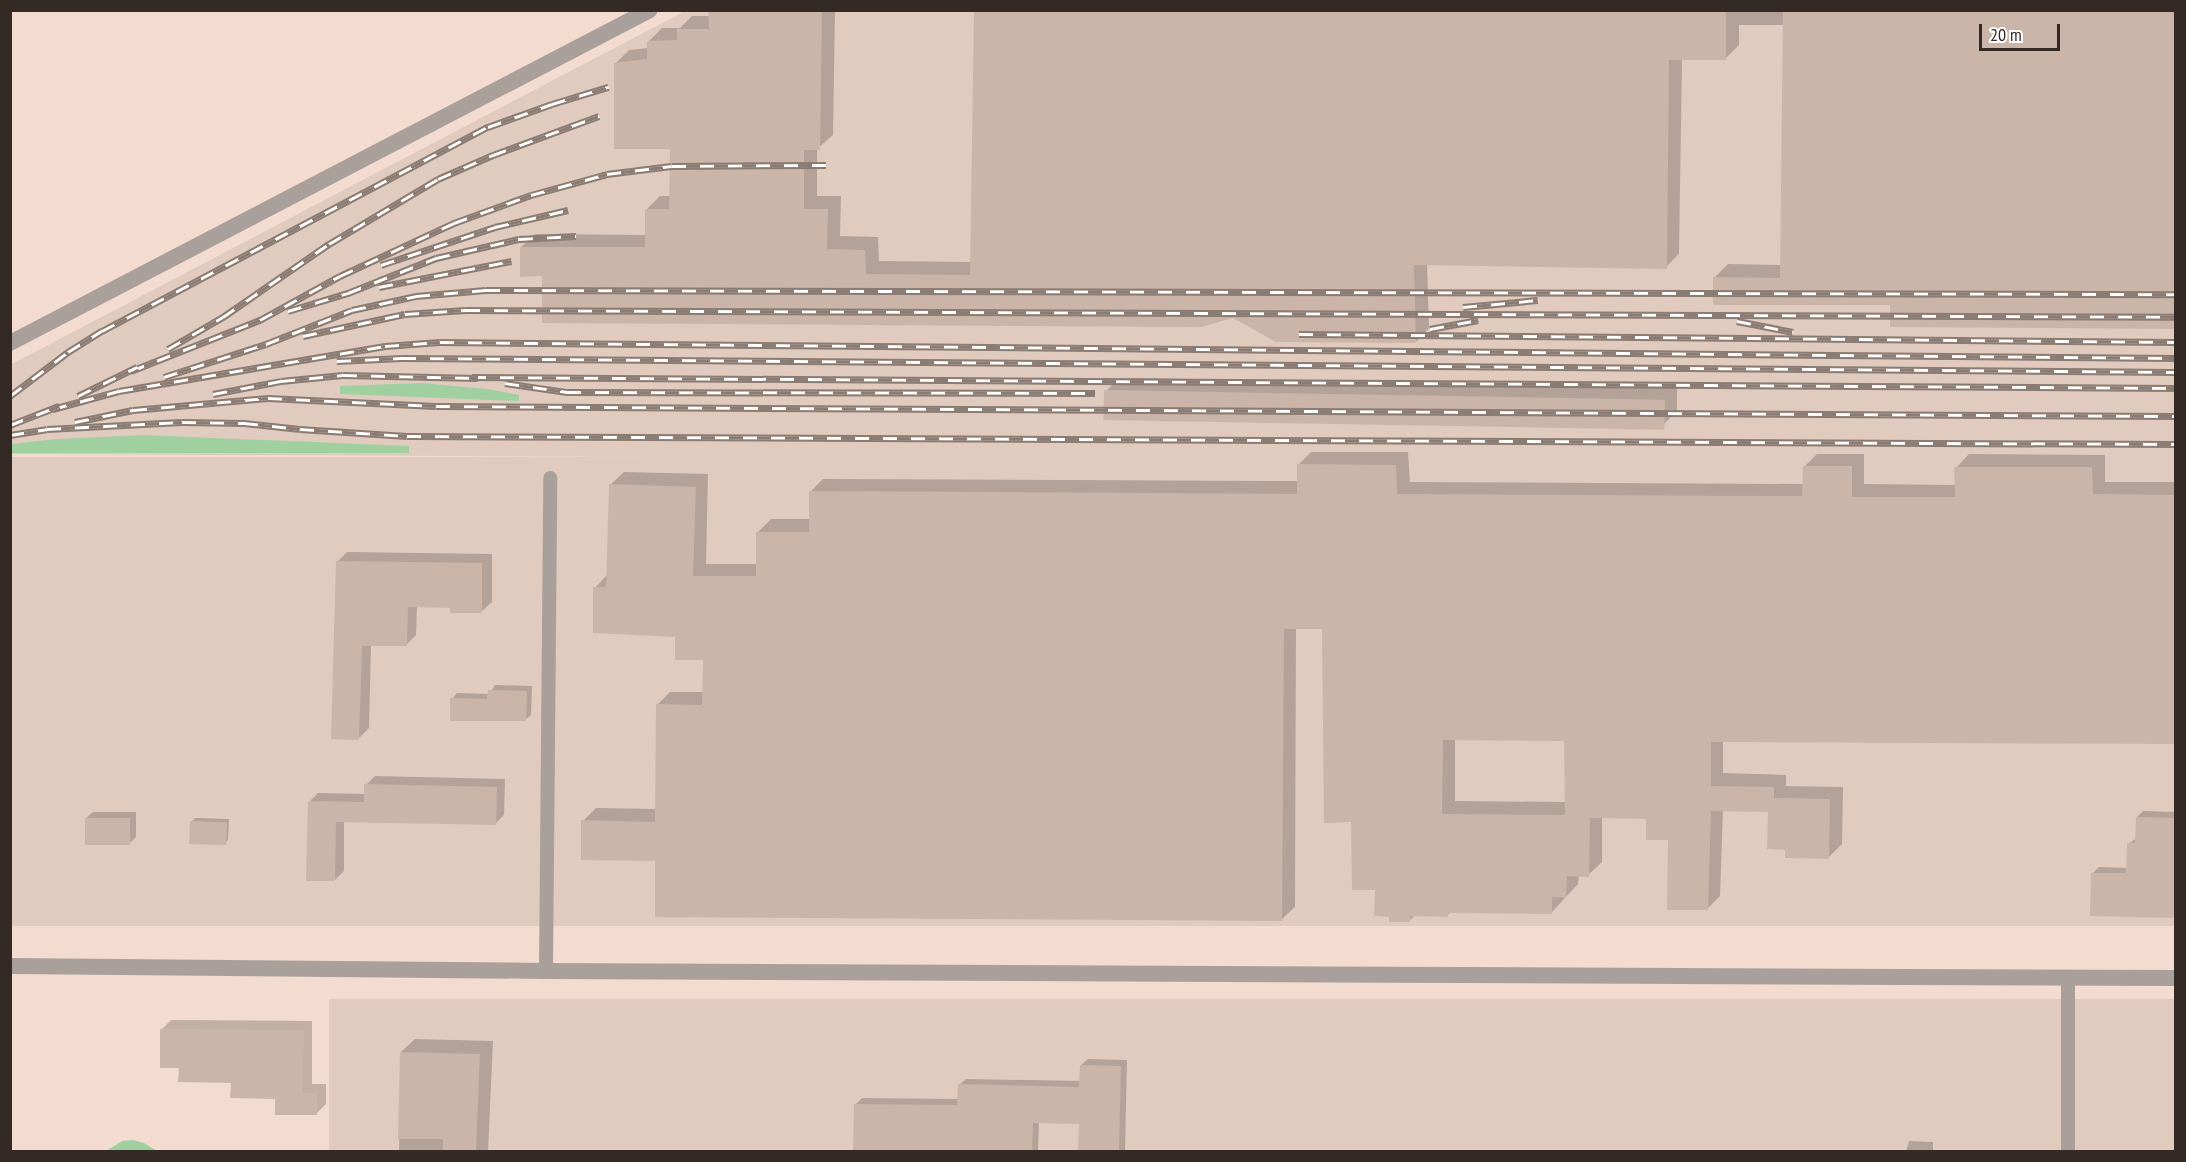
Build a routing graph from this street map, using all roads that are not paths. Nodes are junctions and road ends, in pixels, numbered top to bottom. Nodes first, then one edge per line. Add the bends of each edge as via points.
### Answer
1 (650, 10) edge
2 (10, 343) edge
3 (550, 478) dead end
4 (10, 966) edge
5 (546, 971) junction
6 (2068, 978) junction
7 (2175, 978) edge
8 (2068, 1152) edge

1 - 2 street
3 - 5 lane
4 - 5 street
5 - 6 street
6 - 7 street
6 - 8 lane

